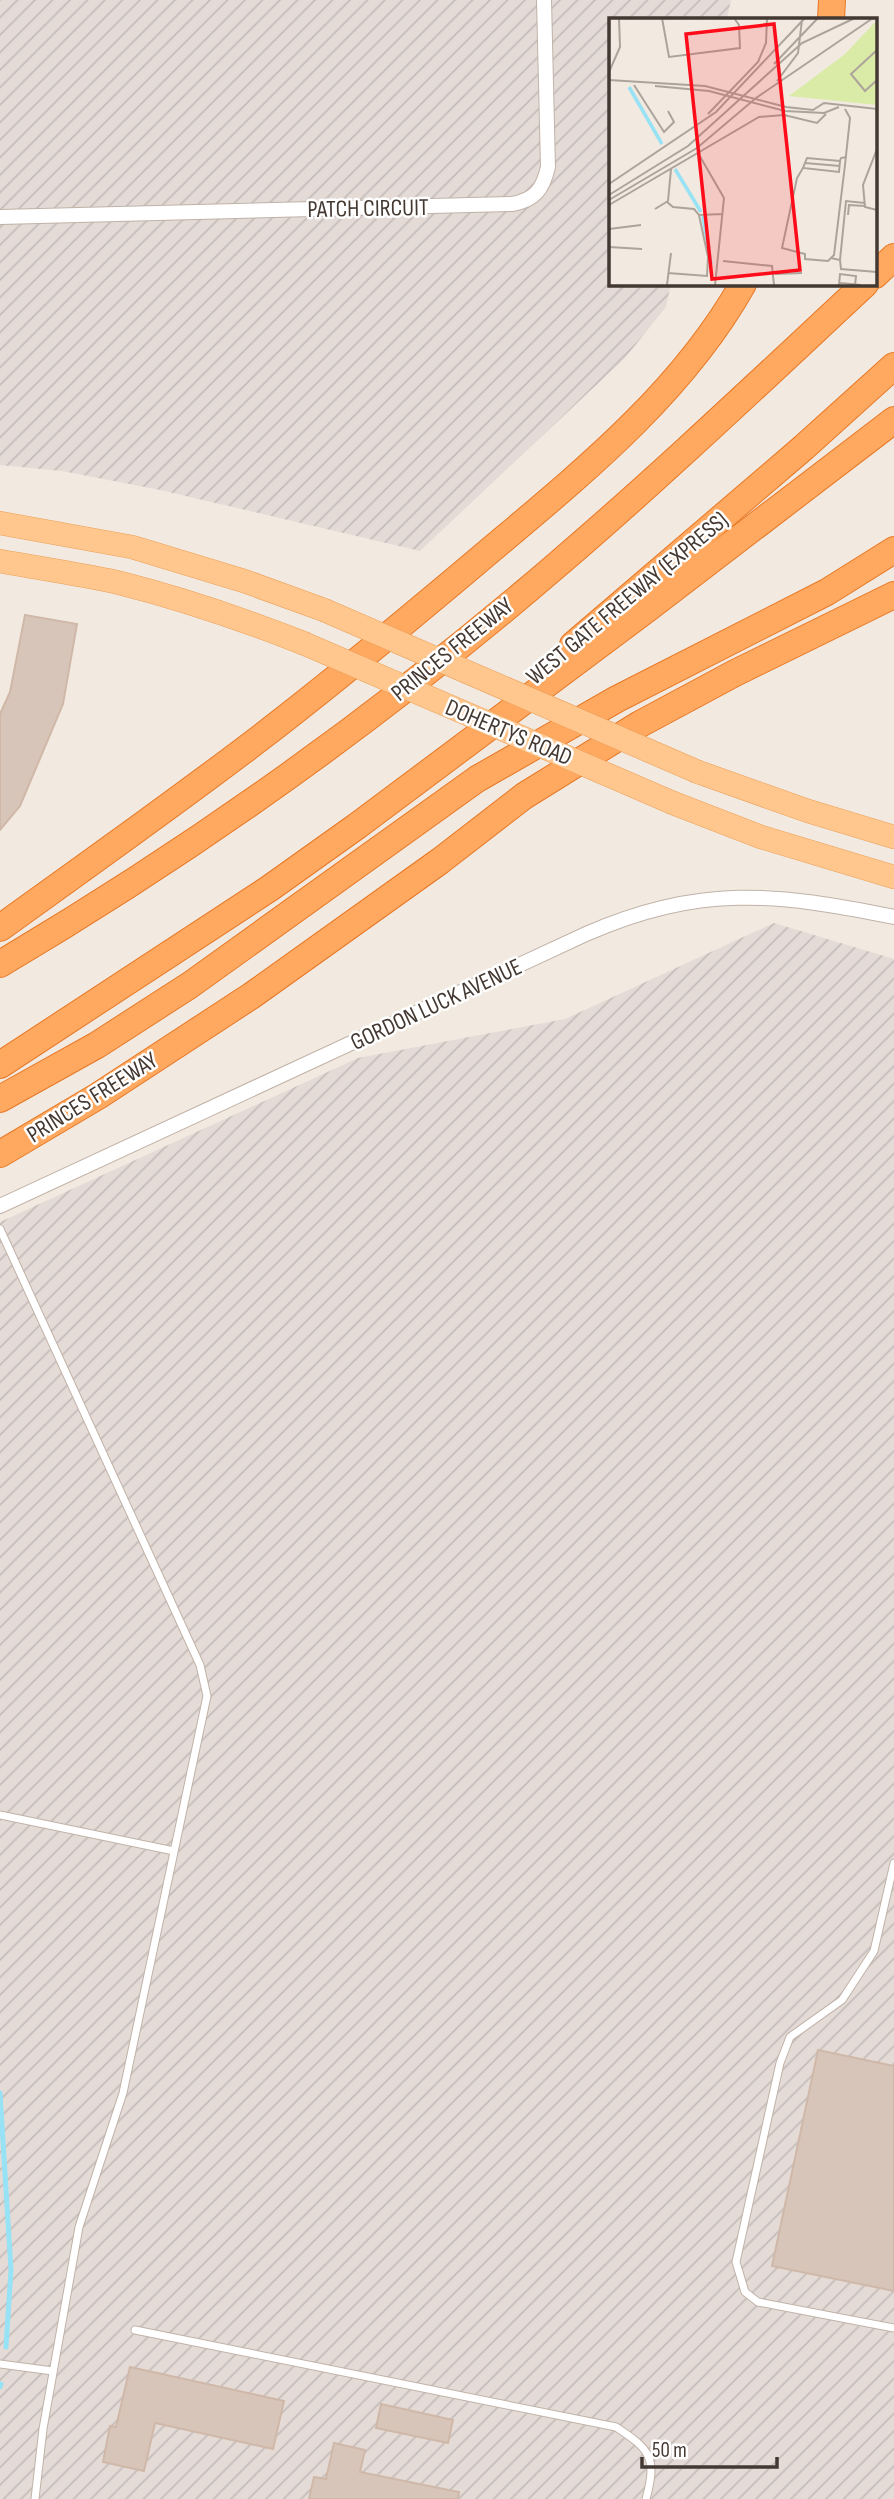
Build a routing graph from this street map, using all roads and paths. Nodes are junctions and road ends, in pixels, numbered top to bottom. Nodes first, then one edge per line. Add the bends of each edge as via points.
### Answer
1 (544, 0) edge
2 (832, 0) edge
3 (831, 18) edge
4 (0, 217) edge
5 (894, 257) edge
6 (876, 274) edge
7 (742, 285) edge
8 (864, 285) edge
9 (894, 366) edge
10 (894, 420) edge
11 (0, 523) edge
12 (894, 550) edge
13 (0, 561) edge
14 (894, 595) edge
15 (357, 826) junction
16 (894, 837) edge
17 (894, 877) edge
18 (894, 917) edge
19 (0, 928) edge
20 (0, 964) edge
21 (0, 1065) edge
22 (0, 1098) edge
23 (0, 1154) edge
24 (0, 1206) edge
25 (0, 1229) edge
26 (0, 1815) edge
27 (174, 1851) junction
28 (894, 1863) edge
29 (894, 2328) edge
30 (135, 2330) dead end
31 (0, 2364) edge
32 (53, 2371) junction
33 (35, 2499) edge
34 (646, 2499) edge

1 - 4 street, PATCH CIRCUIT via 548,167 544,184 526,202
2 - 3 highway
5 - 6 highway
7 - 19 highway via 690,361 596,462 262,736
8 - 20 highway, PRINCES FREEWAY via 557,565 365,719 82,915
9 - 15 highway, WEST GATE FREEWAY (EXPRESS) via 662,570
10 - 15 highway
11 - 16 main road, DOHERTYS ROAD, bridge via 132,547 244,581 324,610 698,772
12 - 22 highway via 827,592 617,699 477,779 190,985 97,1045
13 - 17 main road, DOHERTYS ROAD, bridge via 114,582 246,621 673,803 761,837
14 - 23 highway, PRINCES FREEWAY via 640,724 524,796 251,996
15 - 21 highway
18 - 24 street, GORDON LUCK AVENUE via 810,901 736,896 688,901 638,914
25 - 27 lane via 205,1682 205,1712
26 - 27 lane
27 - 32 lane via 123,2092 79,2227
28 - 29 lane via 874,1951 842,2000 790,2037 780,2063 736,2262 745,2292 758,2302
30 - 34 lane via 617,2427 641,2443 648,2455 652,2476
31 - 32 lane
32 - 33 lane

